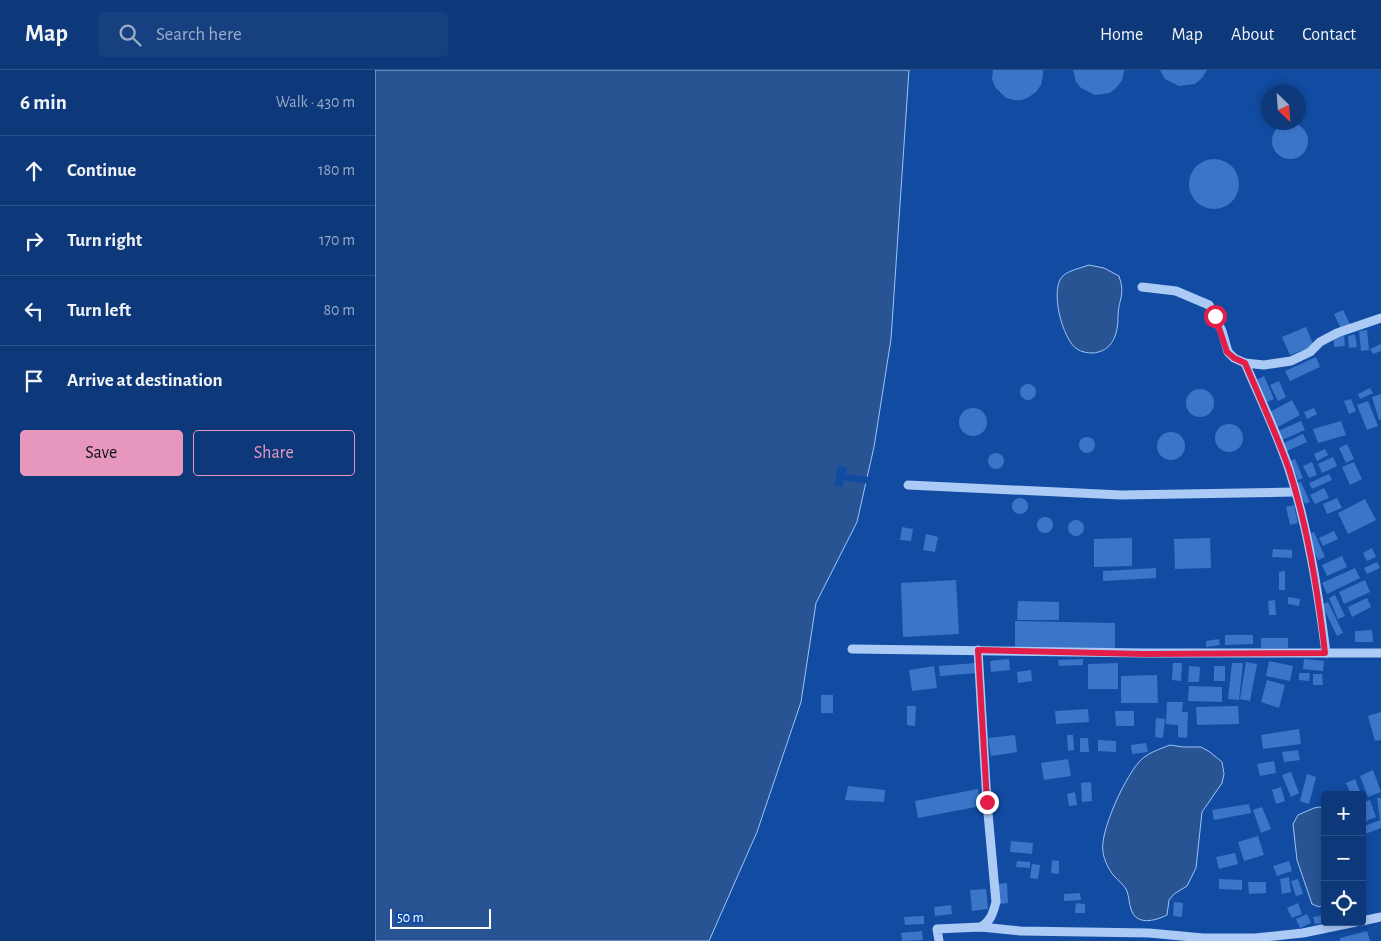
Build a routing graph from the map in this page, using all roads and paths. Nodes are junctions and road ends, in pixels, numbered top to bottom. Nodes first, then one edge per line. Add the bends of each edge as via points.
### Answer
1 (1142, 287) dead end
2 (1381, 318) edge
3 (1245, 363) junction
4 (908, 485) dead end
5 (1295, 492) junction
6 (853, 649) dead end
7 (978, 650) junction
8 (1325, 653) junction
9 (1381, 653) edge
10 (1381, 917) edge
11 (1366, 920) edge
12 (1337, 926) edge
13 (981, 928) junction
14 (939, 941) edge

1 - 3 street via 1176,291 1209,305 1227,352
2 - 3 street via 1337,333 1291,361 1264,365
3 - 5 street via 1279,443
4 - 5 street via 1121,495
5 - 8 street via 1320,608
6 - 7 street
7 - 8 street via 1144,654
7 - 13 street via 996,902 993,914
8 - 9 street
10 - 11 street
12 - 13 street via 1255,938
13 - 14 street via 937,929

